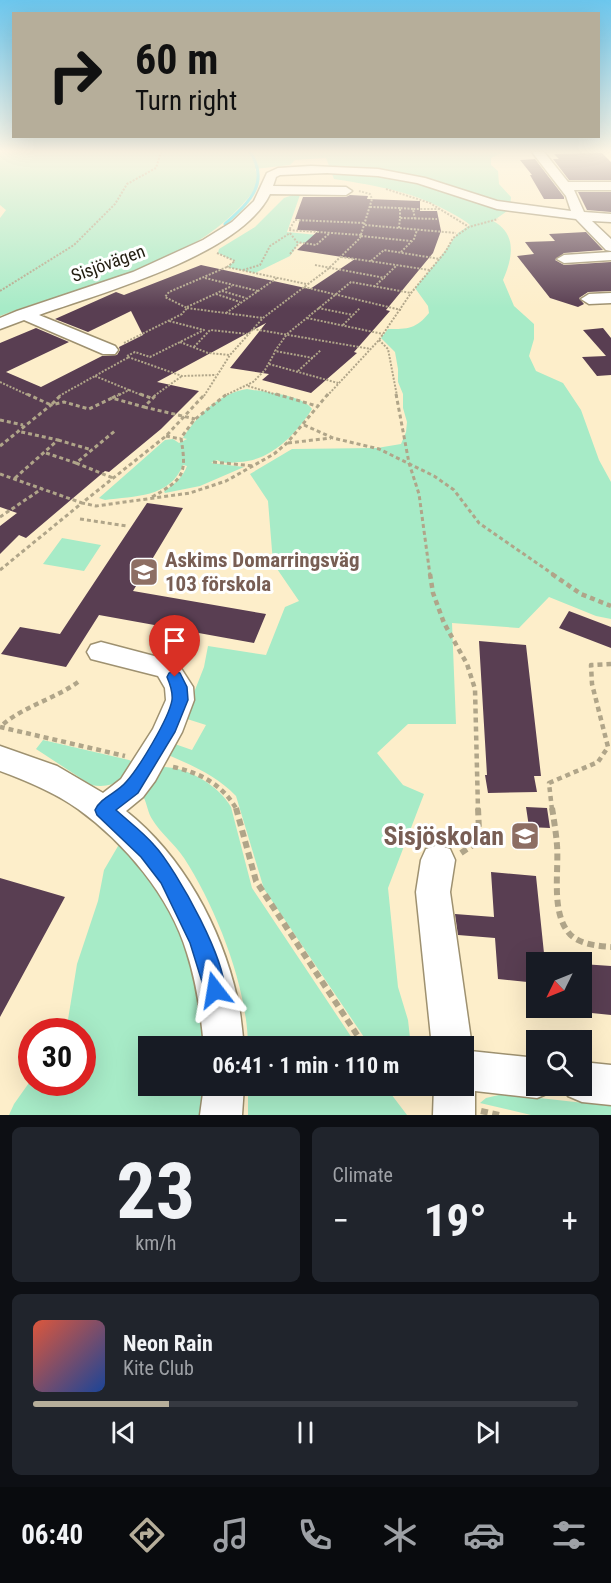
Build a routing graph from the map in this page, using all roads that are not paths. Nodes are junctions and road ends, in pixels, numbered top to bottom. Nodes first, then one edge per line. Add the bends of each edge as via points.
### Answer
1 (258, 204) edge
2 (494, 204) edge
3 (576, 204) edge
4 (579, 215) junction
5 (611, 218) edge
6 (611, 247) edge
7 (611, 256) edge
8 (564, 259) dead end
9 (611, 297) edge
10 (589, 299) dead end
11 (23, 314) junction
12 (0, 324) edge
13 (110, 350) road end
14 (101, 652) dead end
15 (0, 758) edge
16 (104, 810) junction
17 (438, 860) road end
18 (222, 1036) edge
19 (451, 1036) edge
20 (474, 1071) edge
21 (526, 1076) edge
22 (592, 1083) edge
23 (611, 1085) edge
24 (223, 1096) edge
25 (454, 1096) edge
26 (221, 1115) edge
27 (454, 1115) edge

1 - 11 street, Sisjövägen via 198,248
2 - 4 street
3 - 4 street
4 - 5 street
4 - 6 street
7 - 8 street
9 - 10 street
11 - 12 street, Sisjövägen
11 - 13 street
14 - 16 street via 167,669 179,687 180,700 167,732 132,788
15 - 16 street via 68,786
16 - 18 street via 148,851 185,907 212,972
17 - 19 street via 433,892
20 - 21 street
22 - 23 street
24 - 26 street
25 - 27 street

